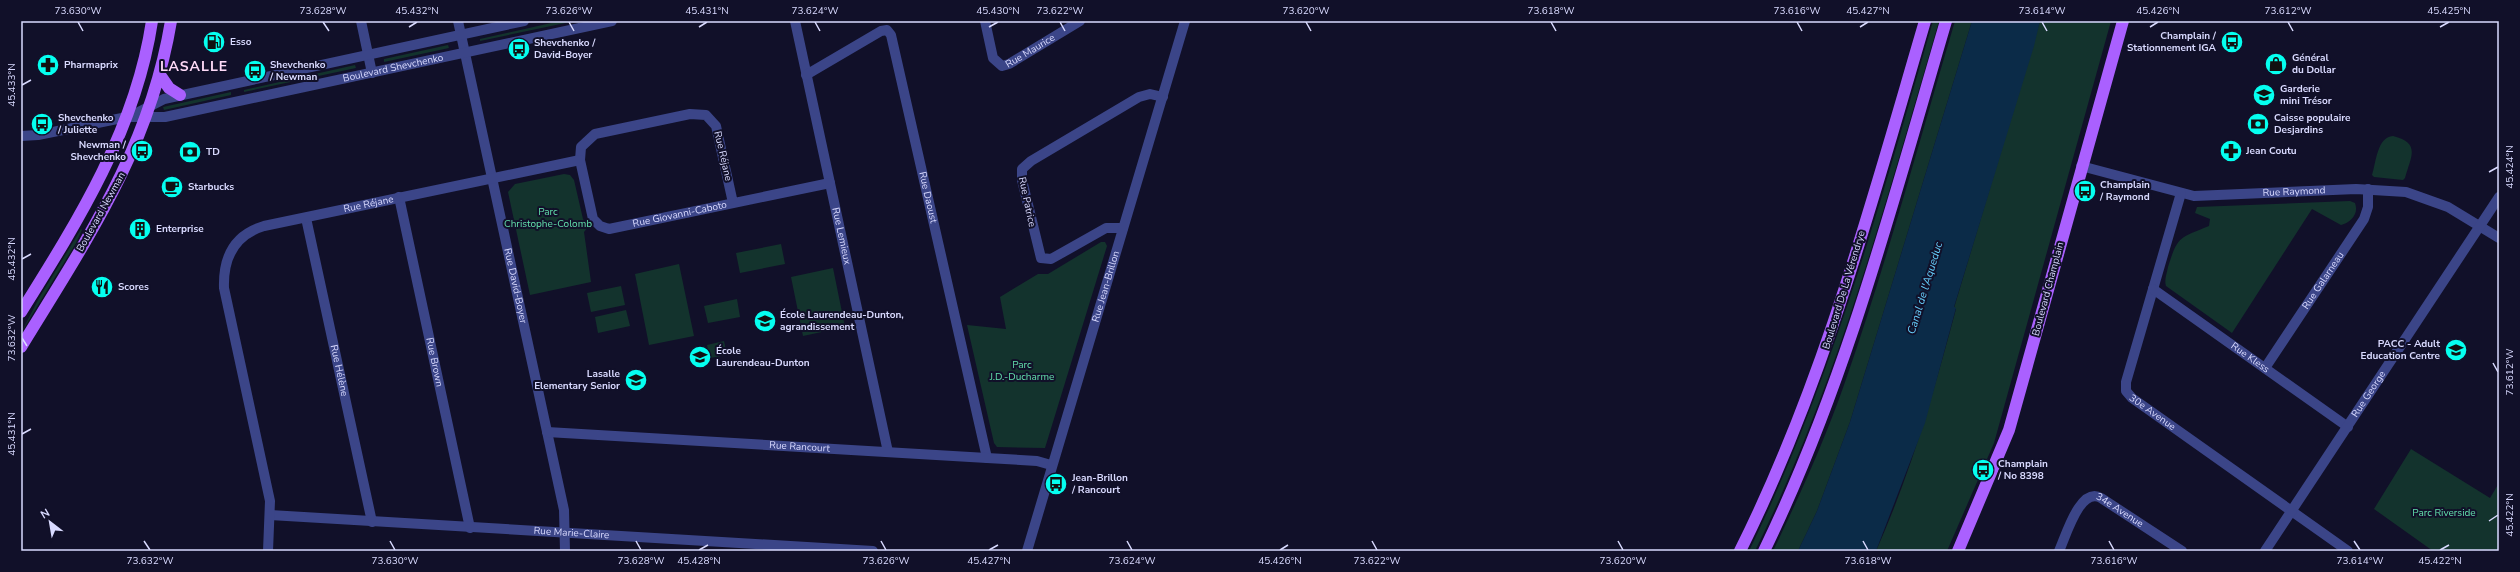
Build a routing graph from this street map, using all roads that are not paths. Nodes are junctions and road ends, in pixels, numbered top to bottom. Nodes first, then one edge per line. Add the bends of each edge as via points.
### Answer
1 (152, 21) edge
2 (171, 21) edge
3 (361, 21) edge
4 (458, 21) edge
5 (524, 21) edge
6 (612, 21) edge
7 (795, 21) edge
8 (985, 21) edge
9 (1080, 21) edge
10 (1186, 21) edge
11 (1925, 21) edge
12 (1946, 21) edge
13 (2123, 21) edge
14 (461, 35) junction
15 (465, 53) junction
16 (369, 55) junction
17 (372, 73) junction
18 (160, 75) junction
19 (806, 75) junction
20 (180, 95) junction
21 (1163, 97) junction
22 (151, 105) junction
23 (127, 117) junction
24 (147, 117) junction
25 (21, 136) edge
26 (580, 160) junction
27 (2081, 166) junction
28 (493, 178) junction
29 (830, 183) junction
30 (2368, 189) junction
31 (2181, 193) junction
32 (399, 197) junction
33 (2499, 197) edge
34 (733, 203) junction
35 (306, 218) junction
36 (2480, 226) junction
37 (1123, 228) junction
38 (2499, 238) edge
39 (2153, 289) junction
40 (21, 312) edge
41 (21, 347) edge
42 (2265, 368) junction
43 (2348, 427) junction
44 (547, 432) junction
45 (888, 452) junction
46 (987, 458) junction
47 (1051, 465) junction
48 (2292, 512) junction
49 (270, 515) junction
50 (372, 522) junction
51 (470, 528) junction
52 (566, 533) junction
53 (268, 551) edge
54 (565, 551) edge
55 (874, 551) edge
56 (1027, 551) edge
57 (1740, 551) edge
58 (1764, 551) edge
59 (1958, 551) edge
60 (2059, 551) edge
61 (2182, 551) edge
62 (2265, 551) edge
63 (2348, 551) edge

1 - 23 main road, Boulevard Newman
2 - 18 main road, Boulevard Newman
3 - 16 street
4 - 14 street, Rue David-Boyer
5 - 14 street, Boulevard Shevchenko
6 - 15 street, Boulevard Shevchenko
7 - 19 street, Rue Lemieux
8 - 9 street, Rue Maurice via 994,58 1002,66
10 - 21 street, Rue Jean-Brillon
11 - 57 main road, Boulevard De La Vérendrye via 1823,358 1786,451
12 - 58 main road, Boulevard De La Vérendrye via 1839,375 1798,478
13 - 27 main road, Boulevard Champlain
14 - 15 street, Rue David-Boyer
14 - 16 street, Boulevard Shevchenko
15 - 17 street, Boulevard Shevchenko
15 - 28 street, Rue David-Boyer
16 - 17 street
16 - 20 street, Boulevard Shevchenko
17 - 24 street, Boulevard Shevchenko via 165,117
18 - 20 main road via 169,88
18 - 22 main road, Boulevard Newman
19 - 29 street, Rue Lemieux
19 - 46 street, Rue Daoust via 881,31 888,30 892,35
20 - 22 street, Boulevard Shevchenko
21 - 37 street, Rue Jean-Brillon
21 - 37 street, Rue Patrice via 1150,94 1139,97 1031,161 1022,169 1022,180 1041,258 1051,259 1106,228
22 - 23 street, Boulevard Shevchenko
22 - 24 main road, Boulevard Newman
23 - 24 street, Boulevard Shevchenko
23 - 25 street, Boulevard Shevchenko via 38,135
23 - 40 main road, Boulevard Newman via 107,164 83,210
24 - 41 main road, Boulevard Newman via 112,196
26 - 28 street, Rue Réjane
26 - 34 street, Rue Giovanni-Caboto via 593,219 605,228
26 - 34 street, Rue Réjane via 581,146 595,134 690,114 706,115 716,126
27 - 31 street, Rue Raymond
27 - 59 main road, Boulevard Champlain via 2009,430
28 - 32 street, Rue Réjane
28 - 44 street, Rue David-Boyer
29 - 34 street, Rue Giovanni-Caboto
29 - 45 street, Rue Lemieux
30 - 31 street, Rue Raymond via 2194,196
30 - 36 street, Rue Raymond via 2420,195 2448,207
30 - 42 street, Rue Galarneau via 2368,207 2364,219
31 - 39 street, 30e Avenue
32 - 35 street, Rue Réjane
32 - 51 street, Rue Brown
33 - 36 street, Rue George
35 - 49 street, Rue Réjane via 264,226 249,232 232,248 225,263 224,288 270,501
35 - 50 street, Rue Hélène
36 - 38 street, Rue Raymond
36 - 43 street, Rue George
37 - 47 street, Rue Jean-Brillon
39 - 42 street, Rue Kless
39 - 48 street, 30e Avenue via 2126,382 2128,394
42 - 43 street, Rue Kless
43 - 48 street, Rue George
44 - 45 street, Rue Rancourt
44 - 52 street, Rue David-Boyer via 564,510
45 - 46 street, Rue Rancourt
46 - 47 street, Rue Rancourt via 1036,461
47 - 56 street, Rue Jean-Brillon
48 - 62 street, Rue George
48 - 63 street, 30e Avenue
49 - 50 street, Rue Marie-Claire
49 - 53 street, Rue Réjane
50 - 51 street, Rue Marie-Claire
51 - 52 street, Rue Marie-Claire
52 - 54 street, Rue David-Boyer
52 - 55 street, Rue Marie-Claire
60 - 61 street, 34e Avenue via 2080,504 2086,497 2094,495

